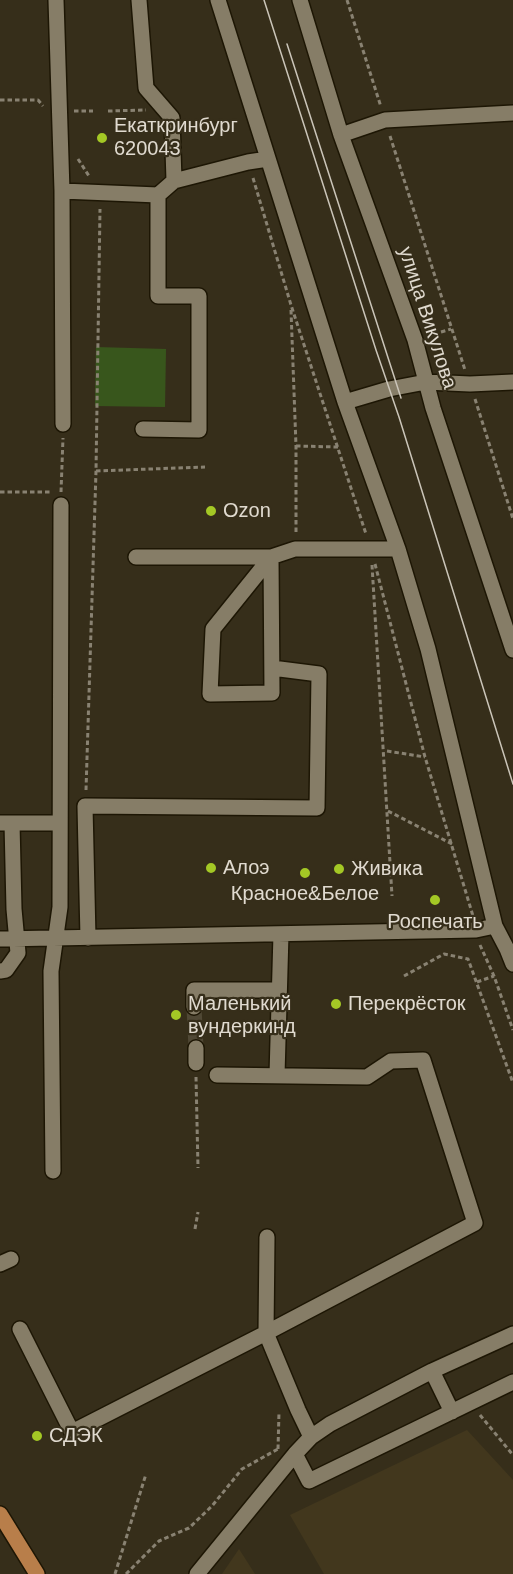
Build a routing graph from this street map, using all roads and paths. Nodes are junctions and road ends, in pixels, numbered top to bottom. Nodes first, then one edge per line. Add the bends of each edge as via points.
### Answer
1 (56, 0) edge
2 (140, 0) edge
3 (218, 0) edge
4 (300, 0) edge
5 (346, 0) edge
6 (0, 100) edge
7 (44, 108) dead end
8 (165, 110) junction
9 (108, 111) dead end
10 (513, 113) edge
11 (385, 120) junction
12 (341, 135) junction
13 (77, 158) dead end
14 (268, 159) junction
15 (248, 162) junction
16 (174, 181) junction
17 (62, 191) junction
18 (100, 193) junction
19 (158, 195) junction
20 (291, 305) junction
21 (452, 328) junction
22 (441, 332) dead end
23 (426, 382) junction
24 (513, 382) edge
25 (470, 384) junction
26 (345, 402) junction
27 (63, 424) joint
28 (144, 429) dead end
29 (296, 446) junction
30 (338, 447) junction
31 (205, 467) dead end
32 (96, 471) junction
33 (0, 492) edge
34 (51, 492) dead end
35 (61, 505) joint
36 (513, 519) edge
37 (296, 549) junction
38 (371, 549) junction
39 (398, 549) junction
40 (136, 557) dead end
41 (271, 557) junction
42 (513, 650) edge
43 (272, 668) junction
44 (387, 751) dead end
45 (425, 757) junction
46 (85, 806) junction
47 (388, 812) junction
48 (6, 823) edge
49 (59, 823) junction
50 (452, 844) junction
51 (392, 896) dead end
52 (495, 926) junction
53 (476, 930) junction
54 (281, 934) junction
55 (56, 938) junction
56 (88, 938) junction
57 (0, 939) edge
58 (17, 939) junction
59 (513, 964) edge
60 (0, 970) edge
61 (404, 976) dead end
62 (494, 976) junction
63 (477, 982) junction
64 (279, 990) junction
65 (194, 1007) tunnel mouth
66 (513, 1030) edge
67 (196, 1056) dead end
68 (217, 1075) dead end
69 (277, 1075) junction
70 (512, 1075) edge
71 (513, 1083) edge
72 (198, 1168) dead end
73 (53, 1171) dead end
74 (198, 1212) dead end
75 (195, 1229) dead end
76 (267, 1237) dead end
77 (21, 1329) dead end
78 (266, 1333) junction
79 (513, 1334) edge
80 (432, 1371) junction
81 (513, 1382) edge
82 (452, 1412) junction
83 (479, 1414) dead end
84 (311, 1437) junction
85 (278, 1449) dead end
86 (295, 1454) junction
87 (513, 1455) edge
88 (146, 1474) dead end
89 (0, 1514) edge
90 (37, 1574) edge
91 (116, 1574) edge
92 (126, 1574) edge
93 (196, 1574) edge

1 - 17 street
2 - 8 street via 146,88
3 - 14 street
4 - 12 street, улица Викулова
5 - 11 path
6 - 7 path via 39,100
8 - 9 path
8 - 16 street via 172,118
10 - 11 street
11 - 12 street
11 - 21 path
12 - 23 street, улица Викулова
13 - 18 path
14 - 15 street
14 - 26 street
15 - 16 street
15 - 20 path
16 - 19 street
17 - 18 street
17 - 27 street
18 - 19 street
18 - 32 path
19 - 28 street via 158,296 199,296 199,430
20 - 29 path
20 - 30 path
21 - 22 path
21 - 25 path
23 - 25 street
23 - 26 street
23 - 42 street, улица Викулова
24 - 25 street
25 - 36 path
26 - 39 street
27 - 35 path
29 - 30 path
29 - 37 path
30 - 38 path
31 - 32 path
32 - 46 path
33 - 34 path
35 - 49 street
37 - 38 street
37 - 41 street
38 - 39 street
38 - 45 path
38 - 47 path
39 - 52 street via 428,649
40 - 41 street
41 - 43 street
41 - 43 street via 213,629 210,694 272,693
43 - 46 street via 319,674 317,808
44 - 45 path
45 - 50 path
46 - 56 street
47 - 50 path
47 - 51 path
48 - 49 street
48 - 58 street
49 - 55 street via 60,907
50 - 53 path
52 - 53 street
52 - 59 street
53 - 54 street
53 - 62 path
54 - 56 street
54 - 64 street
55 - 56 street
55 - 58 street
55 - 73 street via 51,971
57 - 58 street
58 - 60 street via 18,953 6,970
61 - 63 path via 444,954 468,958
62 - 63 path
62 - 66 path
63 - 70 path
64 - 65 street via 195,990
64 - 69 street
67 - 72 path
68 - 69 street
69 - 78 street via 367,1077 391,1061 423,1060 475,1222
70 - 71 path
74 - 75 path
76 - 78 street
77 - 78 street via 72,1432
78 - 84 street
79 - 80 street
80 - 82 street
80 - 84 street
81 - 82 street
82 - 86 street via 309,1481
83 - 87 path
84 - 86 street
85 - 92 path via 242,1470 189,1528 159,1541
86 - 93 street
88 - 91 path
89 - 90 main road

